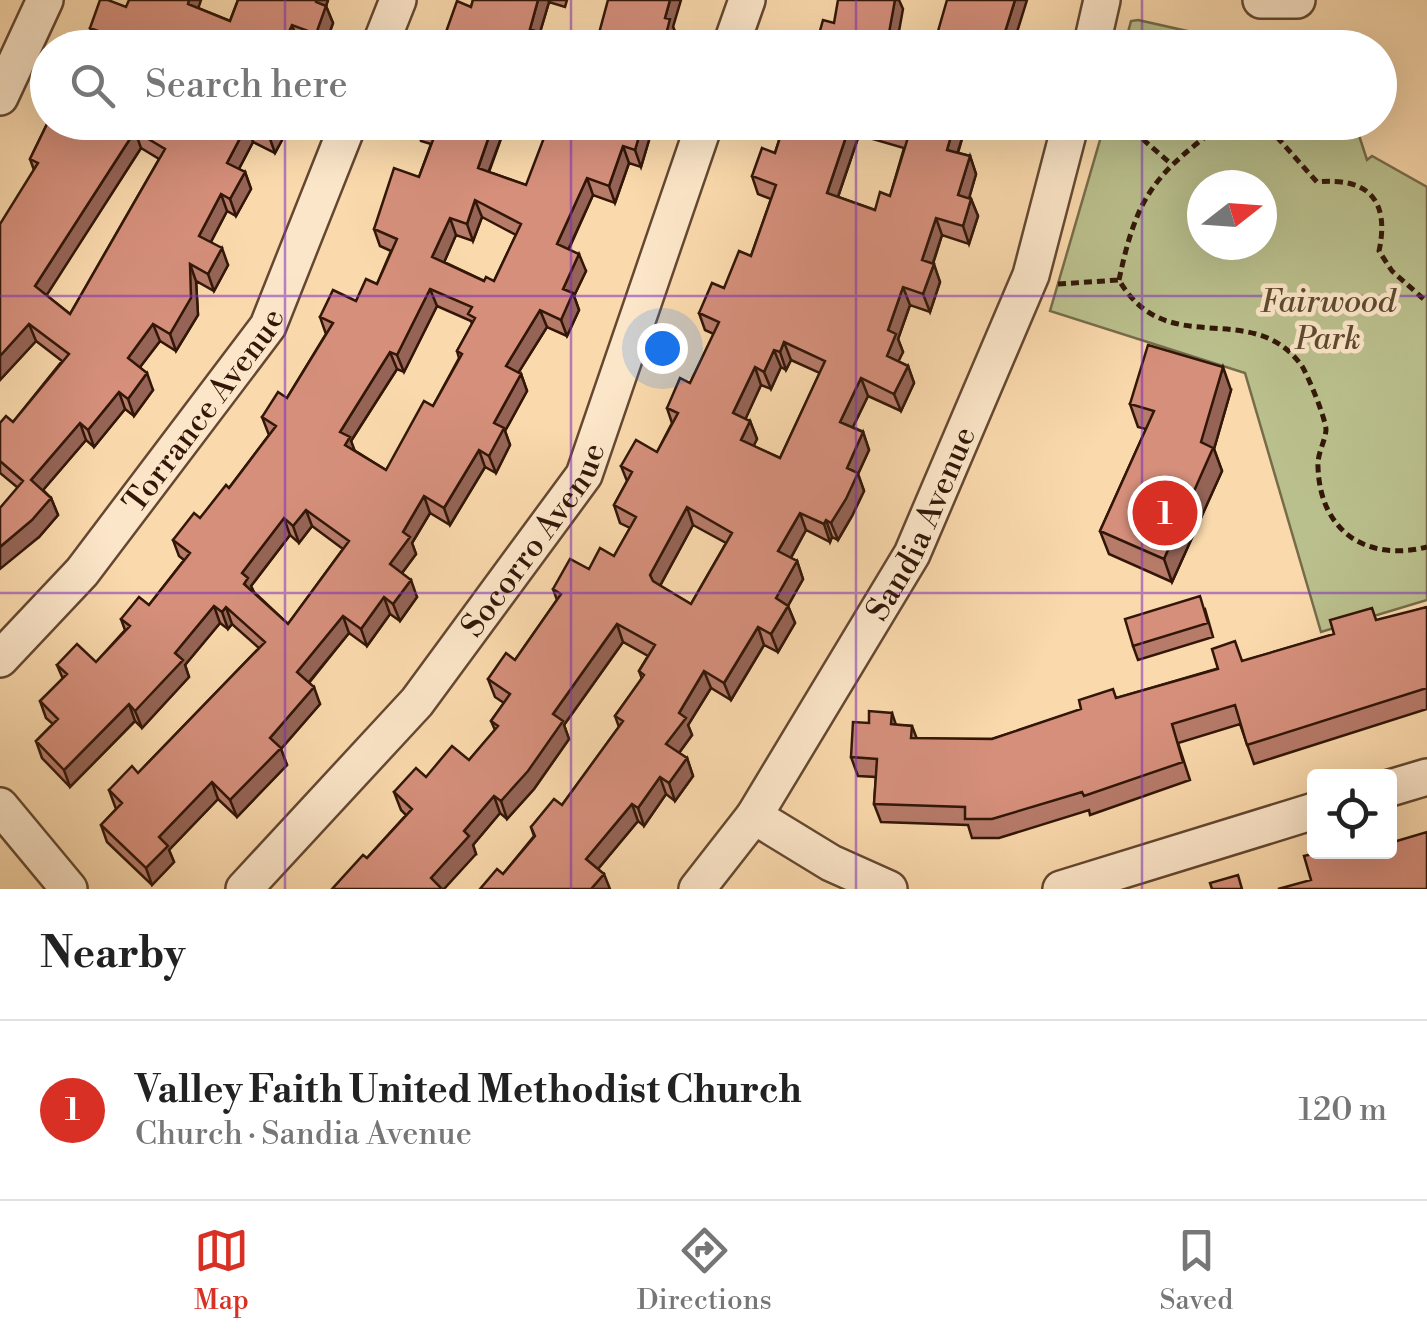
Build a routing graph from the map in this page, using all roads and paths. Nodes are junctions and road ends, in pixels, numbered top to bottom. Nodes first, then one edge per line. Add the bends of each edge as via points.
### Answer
1 (45, 0) edge
2 (398, 0) edge
3 (747, 0) edge
4 (1102, 0) edge
5 (1261, 0) edge
6 (1298, 0) edge
7 (31, 30) edge
8 (386, 30) edge
9 (736, 30) edge
10 (1094, 30) edge
11 (30, 32) edge
12 (0, 97) edge
13 (342, 140) edge
14 (698, 140) edge
15 (1066, 140) edge
16 (1144, 140) edge
17 (1201, 140) edge
18 (1280, 140) edge
19 (1170, 163) junction
20 (1119, 280) junction
21 (1054, 284) dead end
22 (1427, 302) edge
23 (1427, 547) edge
24 (0, 659) edge
25 (1427, 776) edge
26 (1397, 786) edge
27 (0, 806) edge
28 (1307, 813) edge
29 (754, 816) junction
30 (69, 889) edge
31 (244, 889) edge
32 (697, 889) edge
33 (889, 889) edge
34 (1061, 889) edge

1 - 7 street
2 - 8 street
3 - 9 street
4 - 10 street
5 - 6 street
11 - 12 street
13 - 24 street, Torrance Avenue via 268,326 82,572
14 - 31 street, Socorro Avenue via 584,475 417,702
15 - 29 street, Sandia Avenue via 1031,275 912,554
16 - 19 path
17 - 19 path
18 - 22 path via 1317,182 1350,182 1373,196 1383,222 1379,250
19 - 20 path via 1136,218
20 - 21 path
20 - 23 path via 1138,307 1164,324 1252,332 1292,355 1326,430 1318,469 1333,518 1364,548
25 - 26 street
27 - 30 street
28 - 34 street
29 - 32 street, Sandia Avenue
29 - 33 street via 831,864

